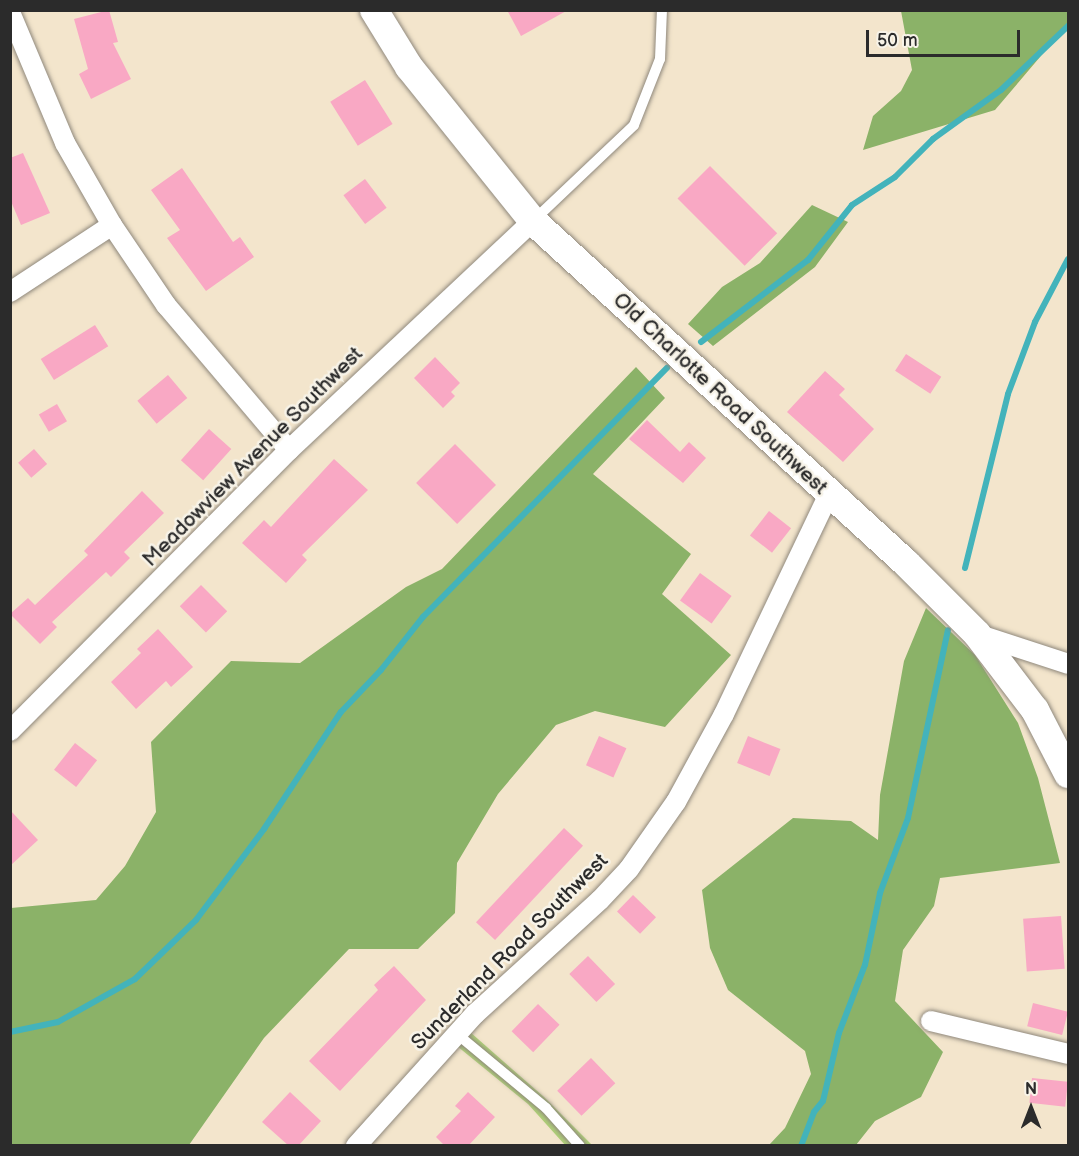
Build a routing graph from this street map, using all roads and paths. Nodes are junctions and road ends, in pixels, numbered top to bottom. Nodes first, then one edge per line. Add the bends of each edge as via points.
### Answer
1 (374, 10) edge
2 (662, 10) edge
3 (10, 12) edge
4 (533, 221) junction
5 (112, 225) junction
6 (10, 292) edge
7 (289, 450) junction
8 (829, 494) junction
9 (977, 634) junction
10 (1068, 664) edge
11 (10, 730) edge
12 (1068, 774) edge
13 (931, 1021) dead end
14 (458, 1034) junction
15 (1068, 1054) edge
16 (356, 1146) edge
17 (580, 1146) edge

1 - 4 street, Old Charlotte Road Southwest via 422,85
2 - 4 lane via 660,59 634,125
3 - 5 street via 65,143
4 - 7 street, Meadowview Avenue Southwest
4 - 8 street, Old Charlotte Road Southwest
5 - 6 street
5 - 7 street via 166,305
7 - 11 street, Meadowview Avenue Southwest
8 - 9 street, Old Charlotte Road Southwest
8 - 14 street, Sunderland Road Southwest via 724,714 676,802 629,868 600,900
9 - 10 street
9 - 12 street, Old Charlotte Road Southwest via 1035,710
13 - 15 street
14 - 16 street, Sunderland Road Southwest
14 - 17 lane via 546,1108

